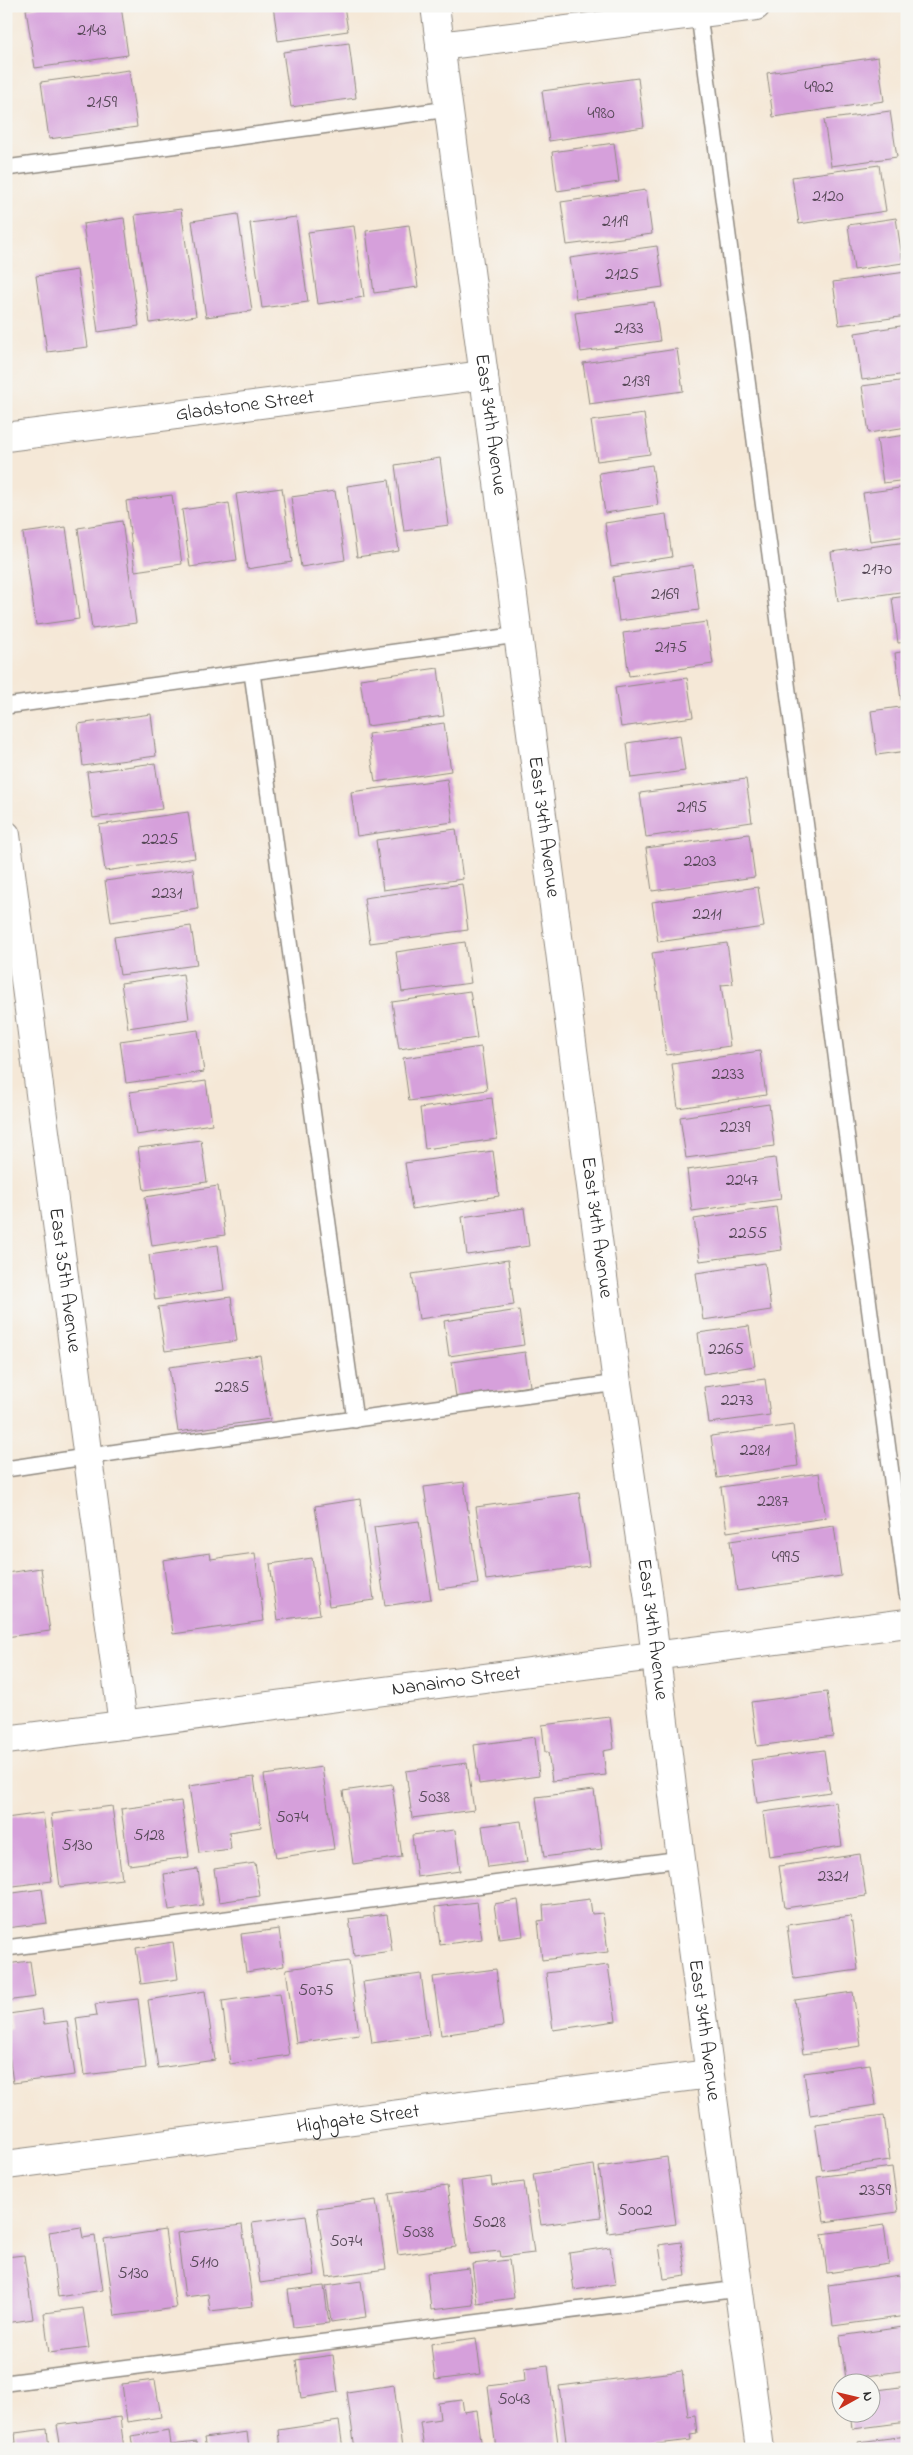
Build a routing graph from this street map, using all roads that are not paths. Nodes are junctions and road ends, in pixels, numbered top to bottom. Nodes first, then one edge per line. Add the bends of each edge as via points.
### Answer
1 (435, 6) edge
2 (756, 6) edge
3 (698, 10) edge
4 (440, 46) junction
5 (449, 110) junction
6 (6, 168) edge
7 (484, 375) junction
8 (7, 433) edge
9 (518, 635) junction
10 (252, 673) junction
11 (6, 706) edge
12 (6, 835) edge
13 (618, 1383) junction
14 (355, 1420) junction
15 (88, 1457) junction
16 (6, 1469) edge
17 (907, 1594) edge
18 (907, 1623) edge
19 (656, 1656) junction
20 (123, 1725) junction
21 (6, 1740) edge
22 (681, 1859) junction
23 (6, 1948) edge
24 (709, 2074) junction
25 (6, 2165) edge
26 (738, 2289) junction
27 (6, 2383) edge
28 (760, 2449) edge

1 - 4 street, East 34th Avenue
2 - 3 street
3 - 4 street
3 - 17 lane
4 - 5 street, East 34th Avenue
5 - 6 lane
5 - 7 street, East 34th Avenue
7 - 8 street, Gladstone Street
7 - 9 street, East 34th Avenue
9 - 10 lane
9 - 13 street, East 34th Avenue
10 - 11 lane
10 - 14 lane
12 - 15 street, East 35th Avenue
13 - 14 lane
13 - 19 street, East 34th Avenue
14 - 15 lane
15 - 16 lane
15 - 20 street, East 35th Avenue
18 - 19 street, Nanaimo Street
19 - 20 street, Nanaimo Street
19 - 22 street, East 34th Avenue
20 - 21 street, Nanaimo Street
22 - 23 lane
22 - 24 street, East 34th Avenue
24 - 25 street, Highgate Street
24 - 26 street, East 34th Avenue
26 - 27 lane
26 - 28 street, East 34th Avenue

